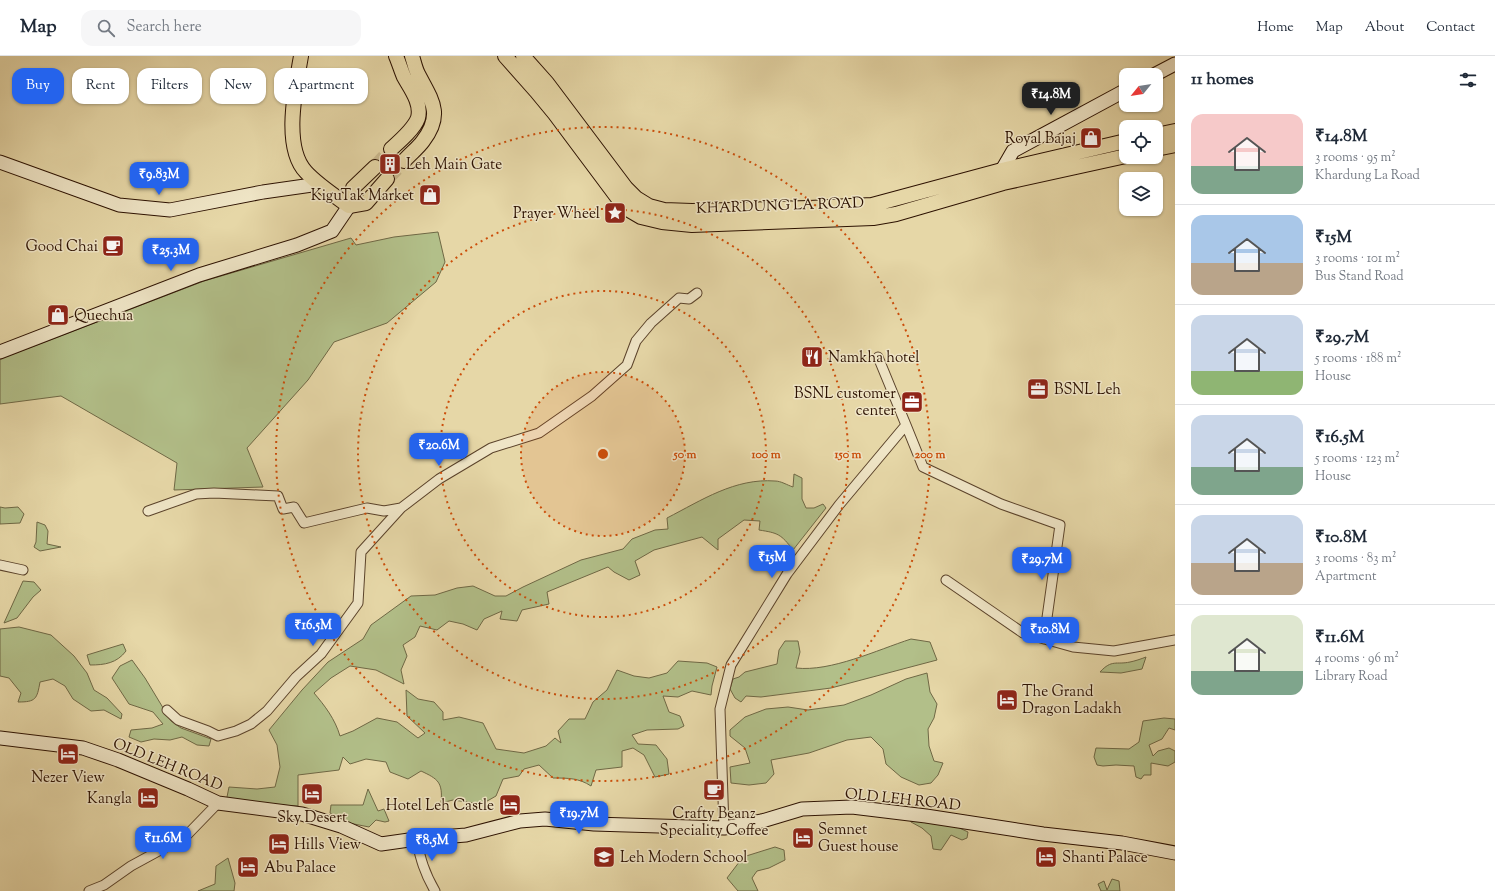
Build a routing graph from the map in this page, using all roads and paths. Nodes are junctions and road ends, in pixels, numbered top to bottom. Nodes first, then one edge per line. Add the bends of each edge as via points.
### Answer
1 (301, 56) edge
2 (396, 56) edge
3 (412, 56) edge
4 (505, 56) edge
5 (523, 56) edge
6 (1175, 64) edge
7 (1163, 70) edge
8 (1119, 94) edge
9 (1175, 131) edge
10 (1163, 134) edge
11 (1119, 143) edge
12 (1175, 145) edge
13 (1163, 148) edge
14 (391, 149) tunnel mouth
15 (1119, 158) edge
16 (404, 161) tunnel mouth
17 (0, 163) edge
18 (375, 167) tunnel mouth
19 (1002, 170) junction
20 (387, 179) tunnel mouth
21 (319, 184) junction
22 (892, 200) junction
23 (349, 206) junction
24 (692, 211) junction
25 (896, 214) junction
26 (692, 225) junction
27 (697, 293) dead end
28 (0, 352) edge
29 (878, 357) dead end
30 (906, 425) junction
31 (401, 508) junction
32 (148, 511) dead end
33 (0, 565) edge
34 (23, 570) dead end
35 (946, 580) dead end
36 (1044, 639) junction
37 (1175, 640) edge
38 (167, 710) dead end
39 (0, 738) edge
40 (218, 803) junction
41 (724, 828) junction
42 (416, 839) junction
43 (1175, 853) edge
44 (89, 891) edge
45 (435, 891) edge

1 - 21 main road via 293,111 294,145 298,160 305,171
2 - 14 main road via 417,105 418,117 410,130
3 - 16 main road via 417,72 433,101 435,117 423,141
4 - 26 main road, KHARDUNG LA ROAD via 555,114 605,183 629,210 641,217 662,222
5 - 24 main road, KHARDUNG LA ROAD via 636,198 649,206 664,210
6 - 7 street
8 - 19 street via 1013,151
9 - 10 main road
11 - 19 main road, KHARDUNG LA ROAD
12 - 13 main road
15 - 25 main road, KHARDUNG LA ROAD via 1003,184
17 - 21 street via 119,205 170,210
18 - 23 main road via 353,188
19 - 22 main road, KHARDUNG LA ROAD
20 - 23 main road via 366,203
21 - 23 main road
22 - 24 main road, KHARDUNG LA ROAD via 872,205
22 - 25 street
23 - 28 street via 332,231 297,245 199,275
24 - 26 street
25 - 26 main road, KHARDUNG LA ROAD via 873,218
27 - 31 street via 689,299 679,298 650,323 636,341 627,365 576,408 539,432 491,448 439,479
29 - 30 street
30 - 36 street via 923,467 1001,504 1060,525
30 - 41 street via 839,505 787,574 730,665 720,709
31 - 32 street via 384,511 367,508 304,523 294,507 283,509 278,496 214,492 196,494
31 - 38 street via 361,552 358,603 321,654 296,677 267,711 251,724 218,736 178,720
33 - 34 street
35 - 36 street via 1023,633
36 - 37 street via 1073,647 1114,651
39 - 40 street, OLD LEH ROAD via 83,748 118,760
40 - 42 street, OLD LEH ROAD via 302,814 341,826 381,844
40 - 44 street via 186,836 131,866 104,885
41 - 42 street, OLD LEH ROAD via 594,824 545,819 520,822 466,835
41 - 43 street, OLD LEH ROAD via 762,821 802,809 852,807 1122,843
42 - 45 street via 426,877

